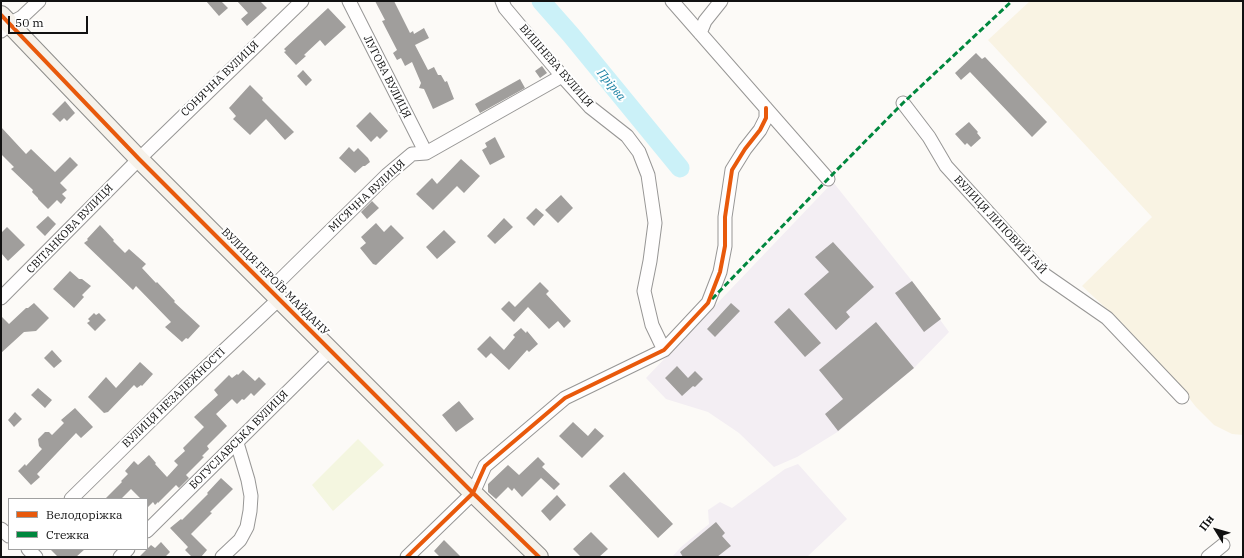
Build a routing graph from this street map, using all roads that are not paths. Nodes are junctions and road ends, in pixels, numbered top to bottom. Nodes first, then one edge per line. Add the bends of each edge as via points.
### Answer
1 (39, 1) edge
2 (302, 1) edge
3 (349, 1) edge
4 (502, 1) edge
5 (672, 1) edge
6 (721, 1) edge
7 (4, 23) edge
8 (700, 33) junction
9 (562, 76) junction
10 (904, 104) dead end
11 (766, 108) junction
12 (426, 153) junction
13 (139, 159) junction
14 (828, 178) dead end
15 (274, 294) junction
16 (1, 298) edge
17 (330, 350) junction
18 (664, 350) junction
19 (1182, 397) dead end
20 (237, 443) junction
21 (473, 493) junction
22 (72, 498) edge
23 (148, 529) edge
24 (1223, 545) dead end
25 (222, 557) edge
26 (407, 557) edge
27 (539, 557) edge
28 (1208, 557) edge

1 - 7 street via 22,17
2 - 13 street, СОНЯЧНА ВУЛИЦЯ
3 - 12 street, ЛУГОВА ВУЛИЦЯ
4 - 9 street, ВИШНЕВА ВУЛИЦЯ via 505,8
5 - 8 street
6 - 8 street via 705,21
7 - 13 street, ВУЛИЦЯ ГЕРОЇВ МАЙДАНУ
8 - 11 street
9 - 12 street, МІСЯЧНА ВУЛИЦЯ
9 - 18 street, ВИШНЕВА ВУЛИЦЯ via 590,106 627,136 639,152 648,175 655,223 644,291 652,325
10 - 19 street, ВУЛИЦЯ ЛИПОВИЙ ГАЙ via 930,137 946,166 1045,275 1106,318
11 - 14 street
11 - 18 street via 766,118 760,130 732,170 725,217 725,246 720,272 708,303
12 - 15 street, МІСЯЧНА ВУЛИЦЯ via 412,154 387,175
13 - 15 street, ВУЛИЦЯ ГЕРОЇВ МАЙДАНУ
13 - 16 street, СВІТАНКОВА ВУЛИЦЯ
15 - 17 street, ВУЛИЦЯ ГЕРОЇВ МАЙДАНУ
15 - 22 street, ВУЛИЦЯ НЕЗАЛЕЖНОСТІ
17 - 20 street, БОГУСЛАВСЬКА ВУЛИЦЯ
17 - 21 street, ВУЛИЦЯ ГЕРОЇВ МАЙДАНУ
18 - 21 street via 565,398 485,466
20 - 23 street, БОГУСЛАВСЬКА ВУЛИЦЯ
20 - 25 street via 248,480 250,511 247,528 240,540
21 - 26 street
21 - 27 street, ВУЛИЦЯ ГЕРОЇВ МАЙДАНУ
24 - 28 street

